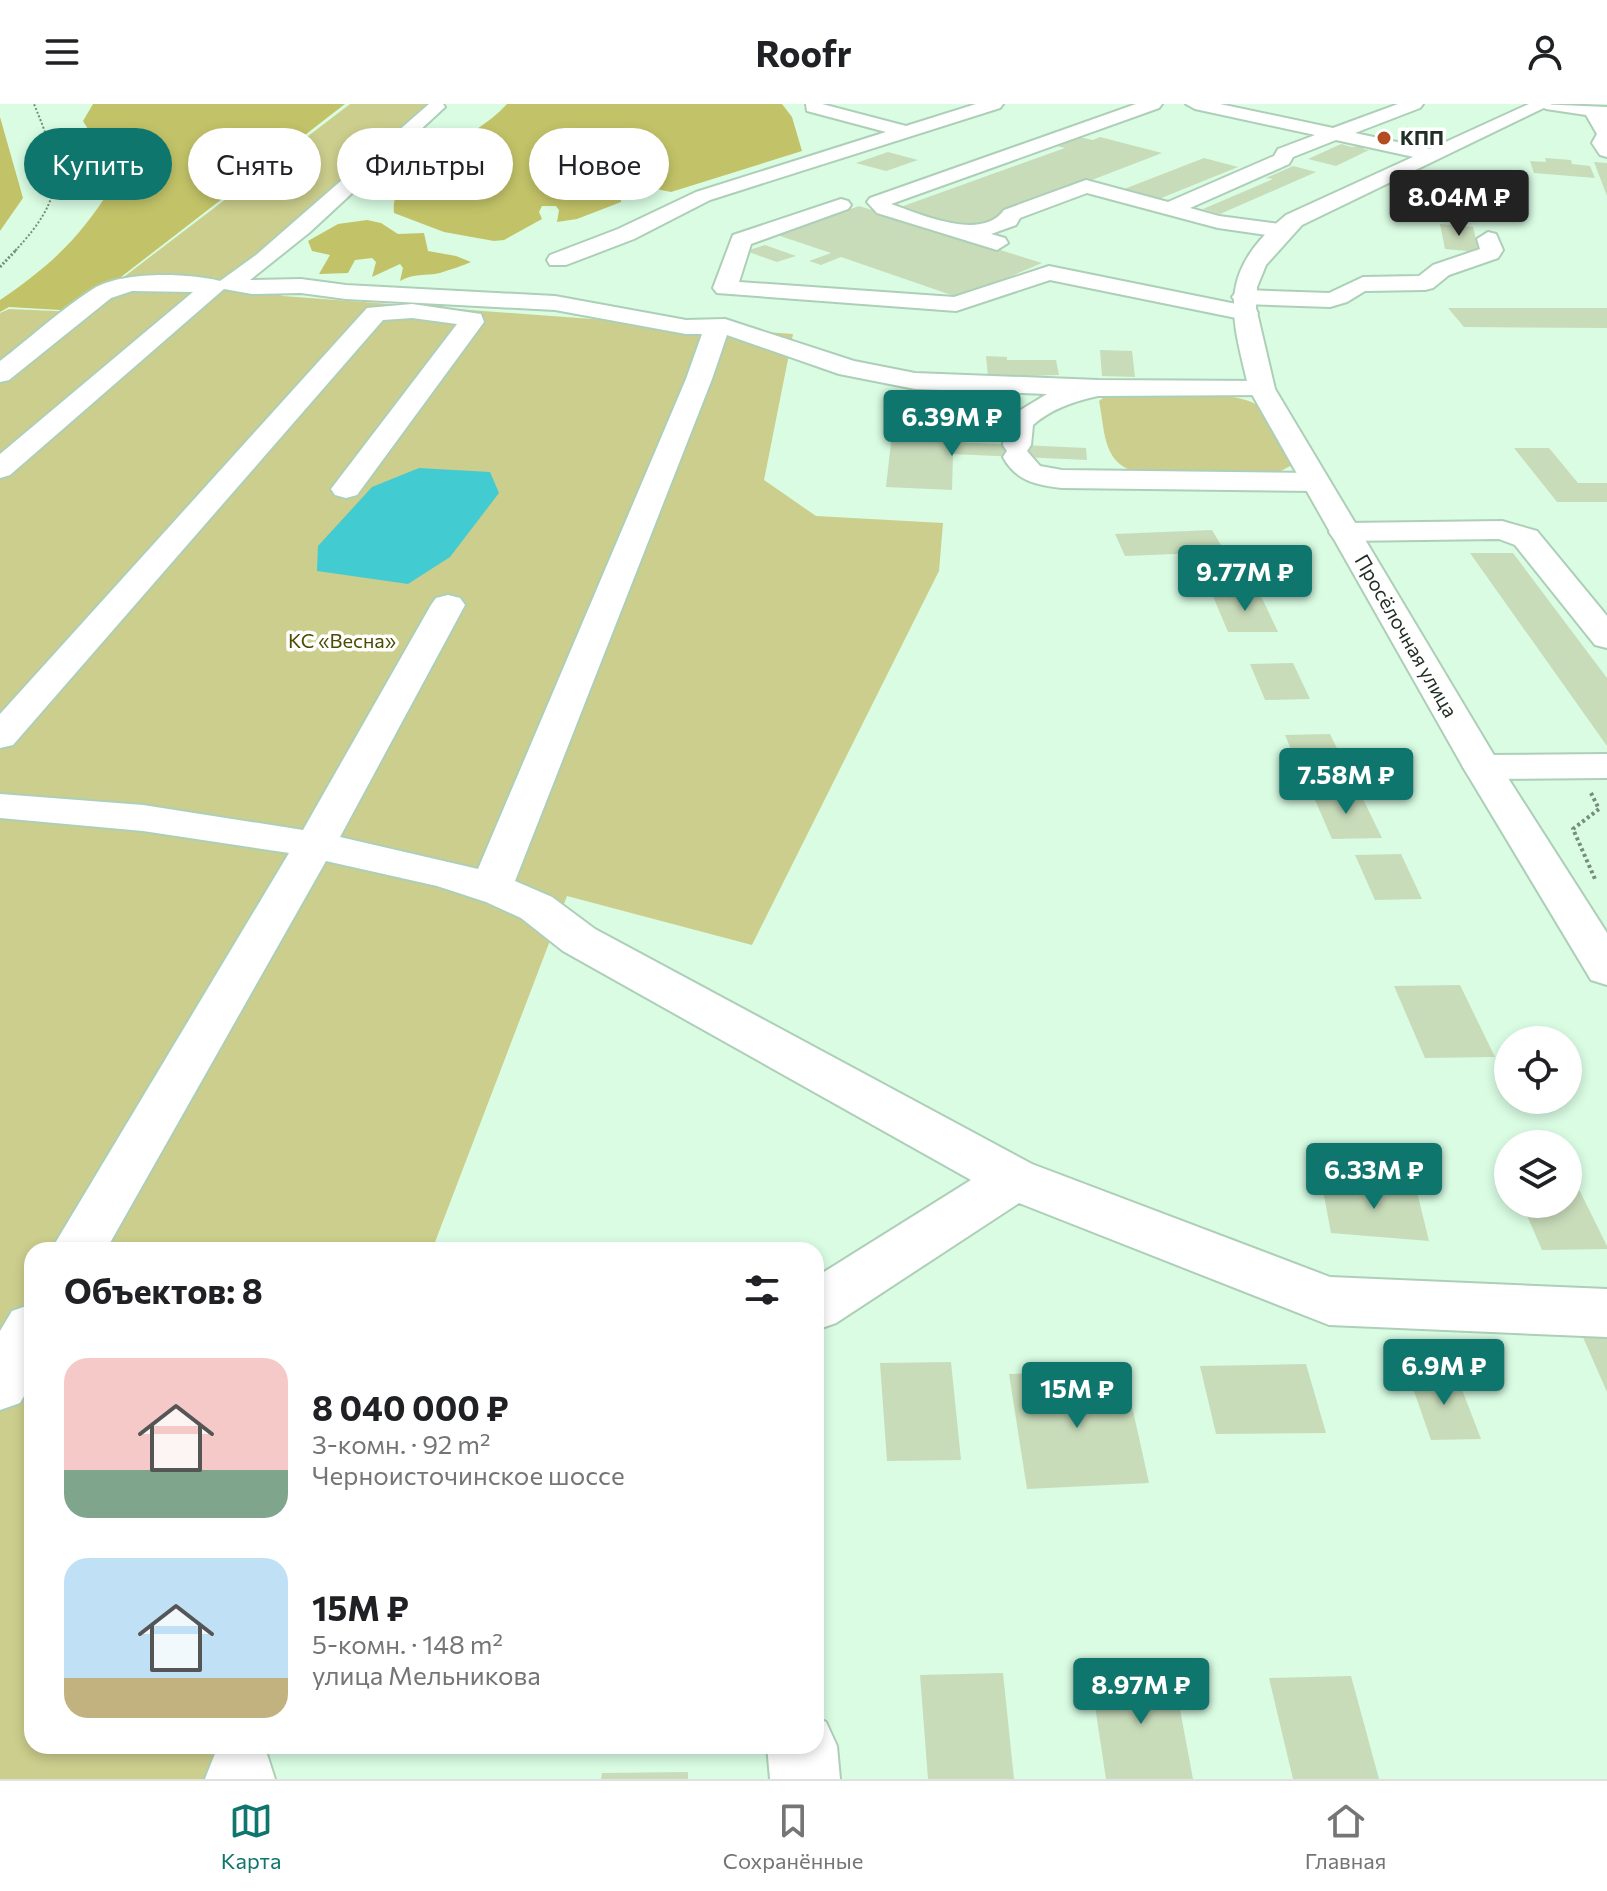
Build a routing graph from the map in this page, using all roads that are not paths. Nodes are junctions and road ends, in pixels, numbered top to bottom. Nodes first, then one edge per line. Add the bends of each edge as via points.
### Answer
1 (861, 104) edge
2 (921, 104) edge
3 (1153, 104) edge
4 (1414, 104) edge
5 (1545, 104) edge
6 (1209, 105) edge
7 (811, 106) edge
8 (436, 107) dead end
9 (980, 107) edge
10 (1600, 112) edge
11 (934, 123) junction
12 (907, 132) junction
13 (1338, 134) junction
14 (878, 141) junction
15 (1607, 151) edge
16 (1432, 155) junction
17 (841, 205) dead end
18 (1170, 209) junction
19 (1280, 230) junction
20 (970, 235) junction
21 (1488, 239) dead end
22 (1021, 250) dead end
23 (558, 260) dead end
24 (1245, 299) junction
25 (717, 326) junction
26 (0, 374) edge
27 (1098, 388) junction
28 (1262, 389) junction
29 (0, 469) edge
30 (1315, 482) junction
31 (346, 489) dead end
32 (1345, 532) junction
33 (448, 605) dead end
34 (1607, 638) edge
35 (0, 737) edge
36 (1593, 766) edge
37 (1482, 767) junction
38 (0, 806) edge
39 (313, 844) junction
40 (491, 889) junction
41 (1607, 969) edge
42 (1014, 1179) junction
43 (83, 1242) edge
44 (824, 1301) edge
45 (1607, 1313) edge
46 (24, 1343) edge
47 (0, 1384) edge
48 (803, 1754) edge
49 (805, 1779) edge

1 - 11 main road
2 - 9 main road
3 - 20 main road via 877,202 884,209
4 - 13 main road
5 - 10 main road
5 - 16 main road
6 - 13 main road
7 - 12 main road
7 - 14 main road via 821,126
8 - 25 main road via 232,284 555,303 686,327
9 - 11 main road
10 - 15 main road via 1606,134 1601,143
11 - 12 main road
12 - 14 main road
13 - 16 main road
13 - 18 main road via 1285,153 1282,160
14 - 23 main road via 833,146
16 - 19 main road via 1311,210
17 - 24 main road via 741,240 725,288 956,304 1049,273
18 - 19 main road
18 - 20 main road via 1086,186
19 - 24 main road via 1264,250
20 - 22 main road
21 - 24 main road via 1490,253 1441,270 1425,283 1363,284 1330,300
24 - 28 main road, Просёлочная улица
25 - 27 main road via 899,379
25 - 40 main road
26 - 29 main road via 103,293 130,284 214,287
27 - 28 main road
27 - 30 main road via 1065,396 1019,423 1021,467 1062,479
28 - 30 main road, Просёлочная улица
30 - 32 main road, Просёлочная улица
31 - 35 main road via 472,319 412,311 376,313
32 - 34 main road via 1517,533
32 - 37 main road, Просёлочная улица
33 - 39 main road
36 - 37 main road
37 - 41 main road, Просёлочная улица
38 - 39 main road via 98,811
39 - 40 main road
39 - 43 main road
40 - 42 main road via 533,905 579,940
42 - 44 main road
42 - 45 main road via 1329,1301
46 - 47 main road
48 - 49 main road

